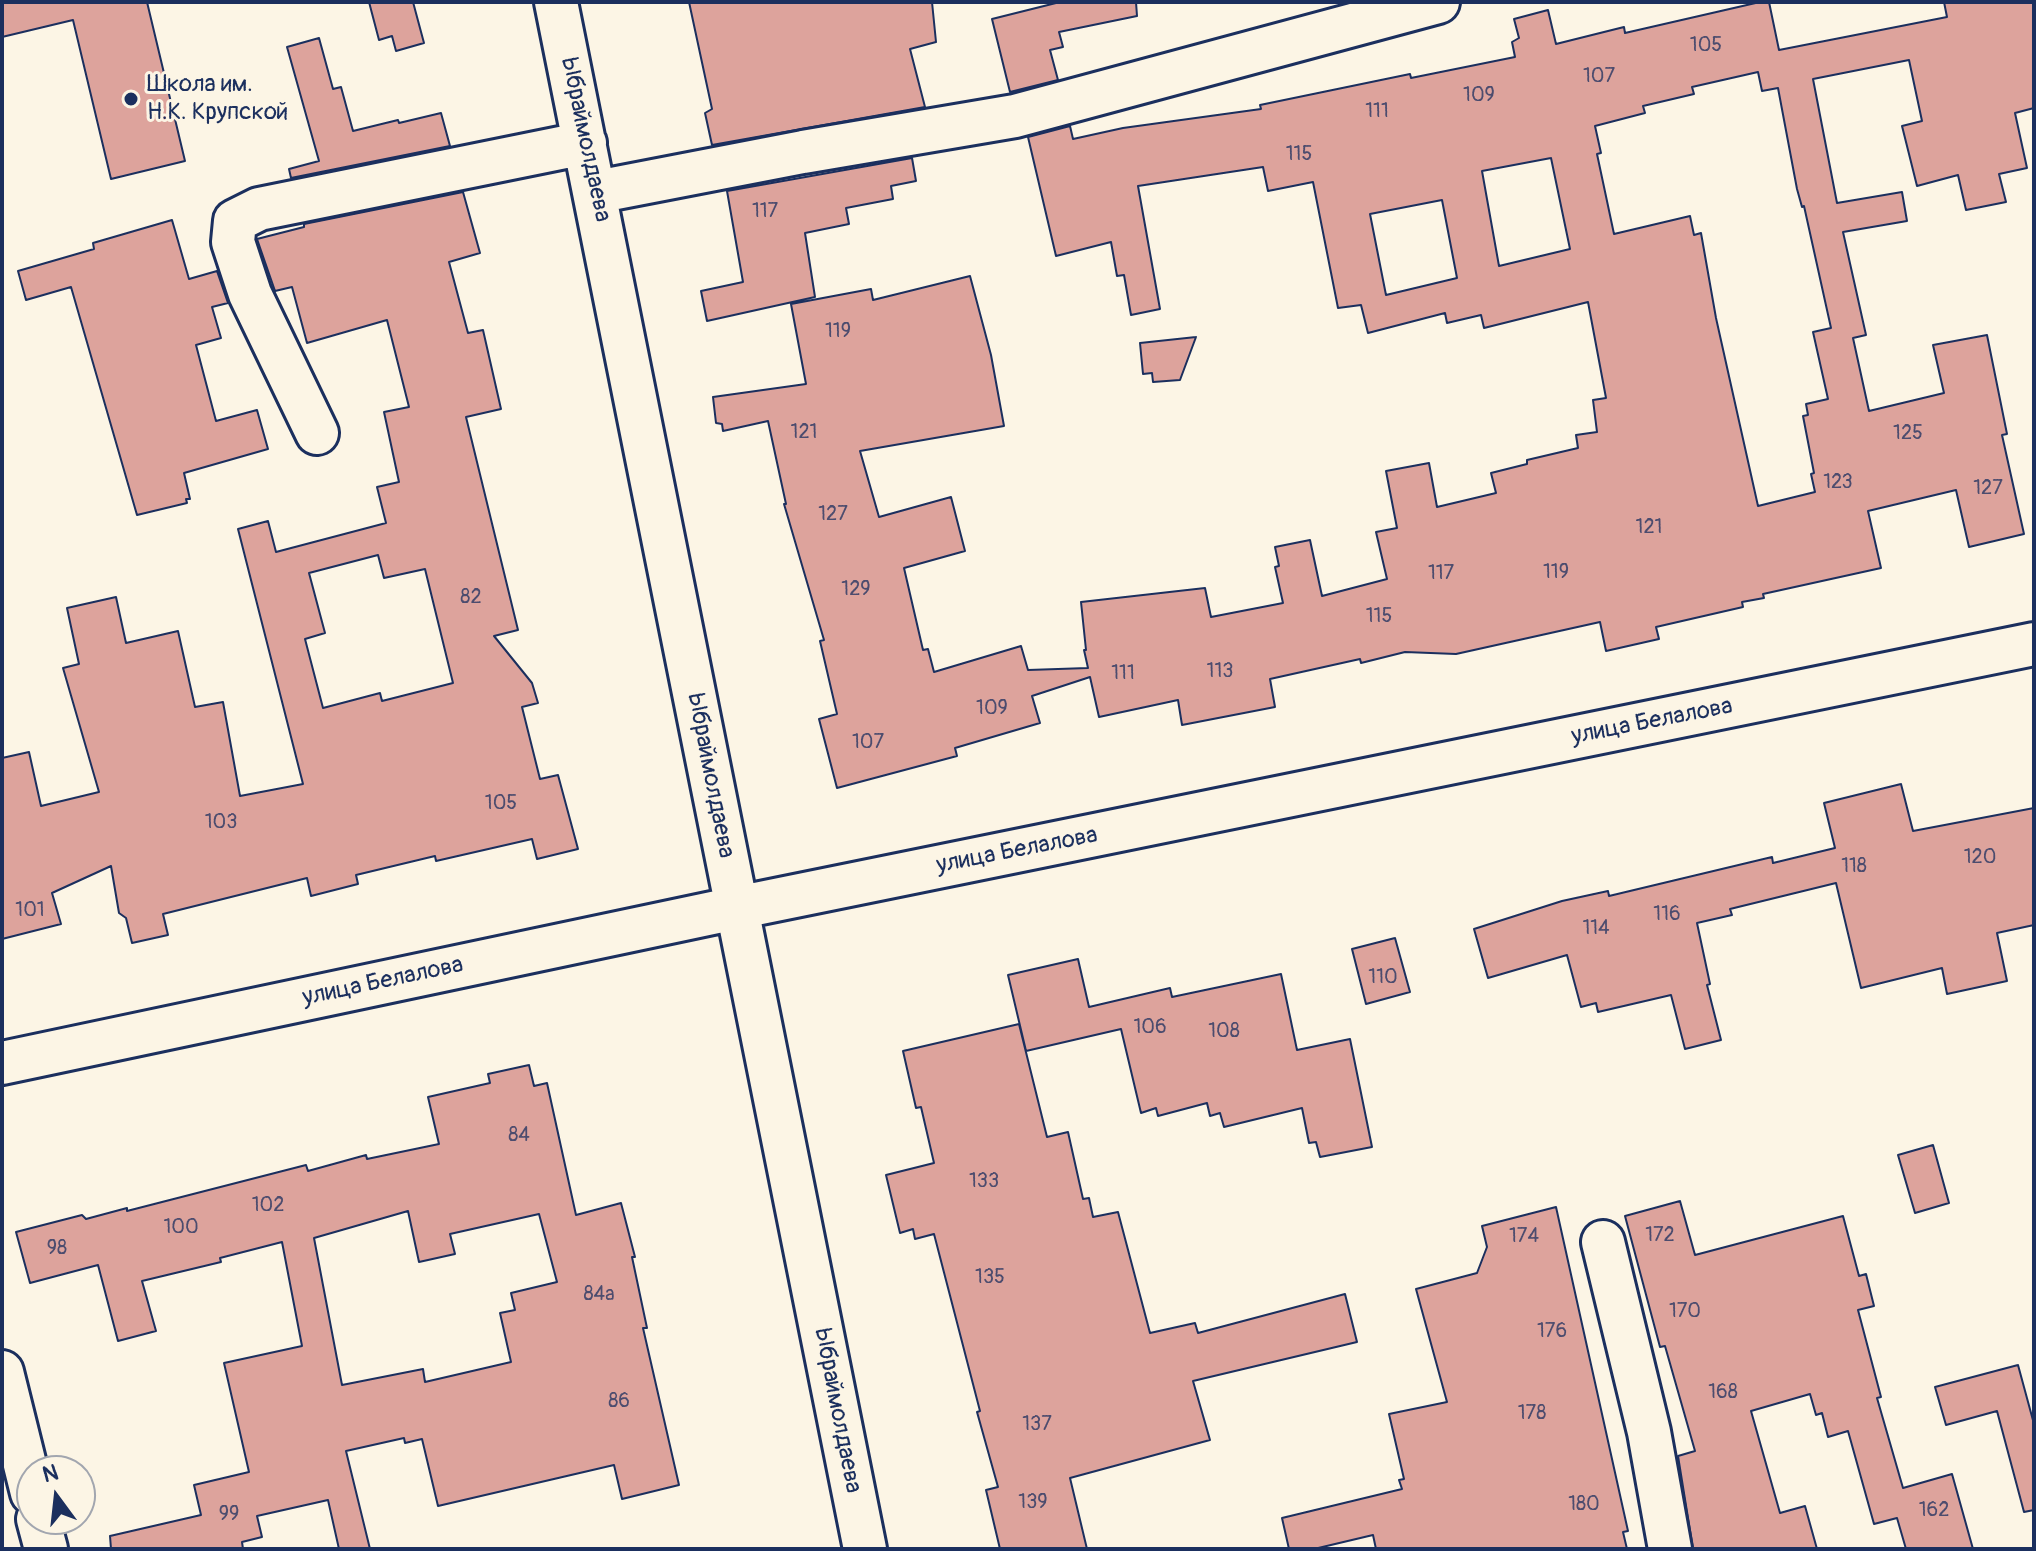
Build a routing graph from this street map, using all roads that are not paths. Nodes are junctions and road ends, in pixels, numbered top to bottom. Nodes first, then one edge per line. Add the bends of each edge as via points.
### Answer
1 (556, 2) edge
2 (1427, 3) edge
3 (585, 143) junction
4 (596, 192) junction
5 (317, 433) dead end
6 (2034, 644) edge
7 (736, 908) junction
8 (2, 1063) edge
9 (1603, 1242) dead end
10 (2, 1372) edge
11 (23, 1455) edge
12 (865, 1549) edge
13 (1670, 1549) edge

1 - 3 street, Ыбраймолдаева
2 - 4 street via 1015,116
3 - 4 street, Ыбраймолдаева
3 - 5 street via 259,209 235,221 233,242 250,294
4 - 7 street, Ыбраймолдаева
6 - 7 street, улица Белалова
7 - 8 street, улица Белалова
7 - 12 street, Ыбраймолдаева
9 - 13 street via 1649,1432
10 - 11 street

